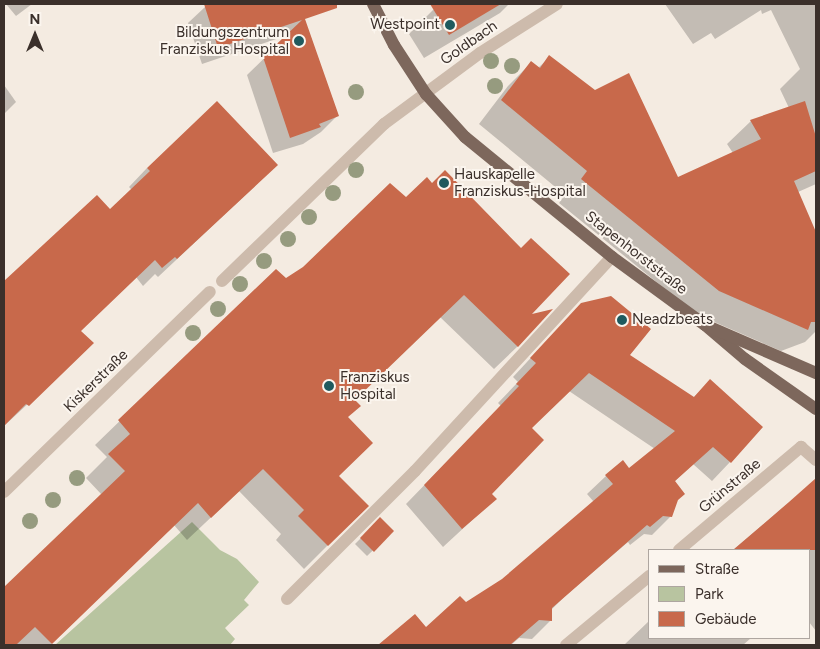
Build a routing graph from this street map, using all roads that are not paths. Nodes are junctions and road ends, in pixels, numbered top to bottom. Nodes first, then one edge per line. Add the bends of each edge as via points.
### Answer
1 (373, 4) edge
2 (557, 4) edge
3 (426, 94) junction
4 (612, 257) junction
5 (222, 281) dead end
6 (210, 292) dead end
7 (705, 325) junction
8 (816, 373) edge
9 (816, 409) edge
10 (816, 460) edge
11 (4, 492) edge
12 (680, 549) edge
13 (648, 577) edge
14 (287, 599) dead end
15 (566, 645) edge

1 - 3 main road, Stapenhorststraße via 394,45
2 - 3 street, Goldbach
3 - 4 main road, Stapenhorststraße via 447,120 477,147
3 - 5 street via 369,136
4 - 7 main road, Stapenhorststraße
4 - 14 street via 415,471
6 - 11 street, Kiskerstraße
7 - 8 main road, Stapenhorststraße via 741,337
7 - 9 main road, Stapenhorststraße via 745,359
10 - 12 street, Grünstraße via 801,447
13 - 15 street

